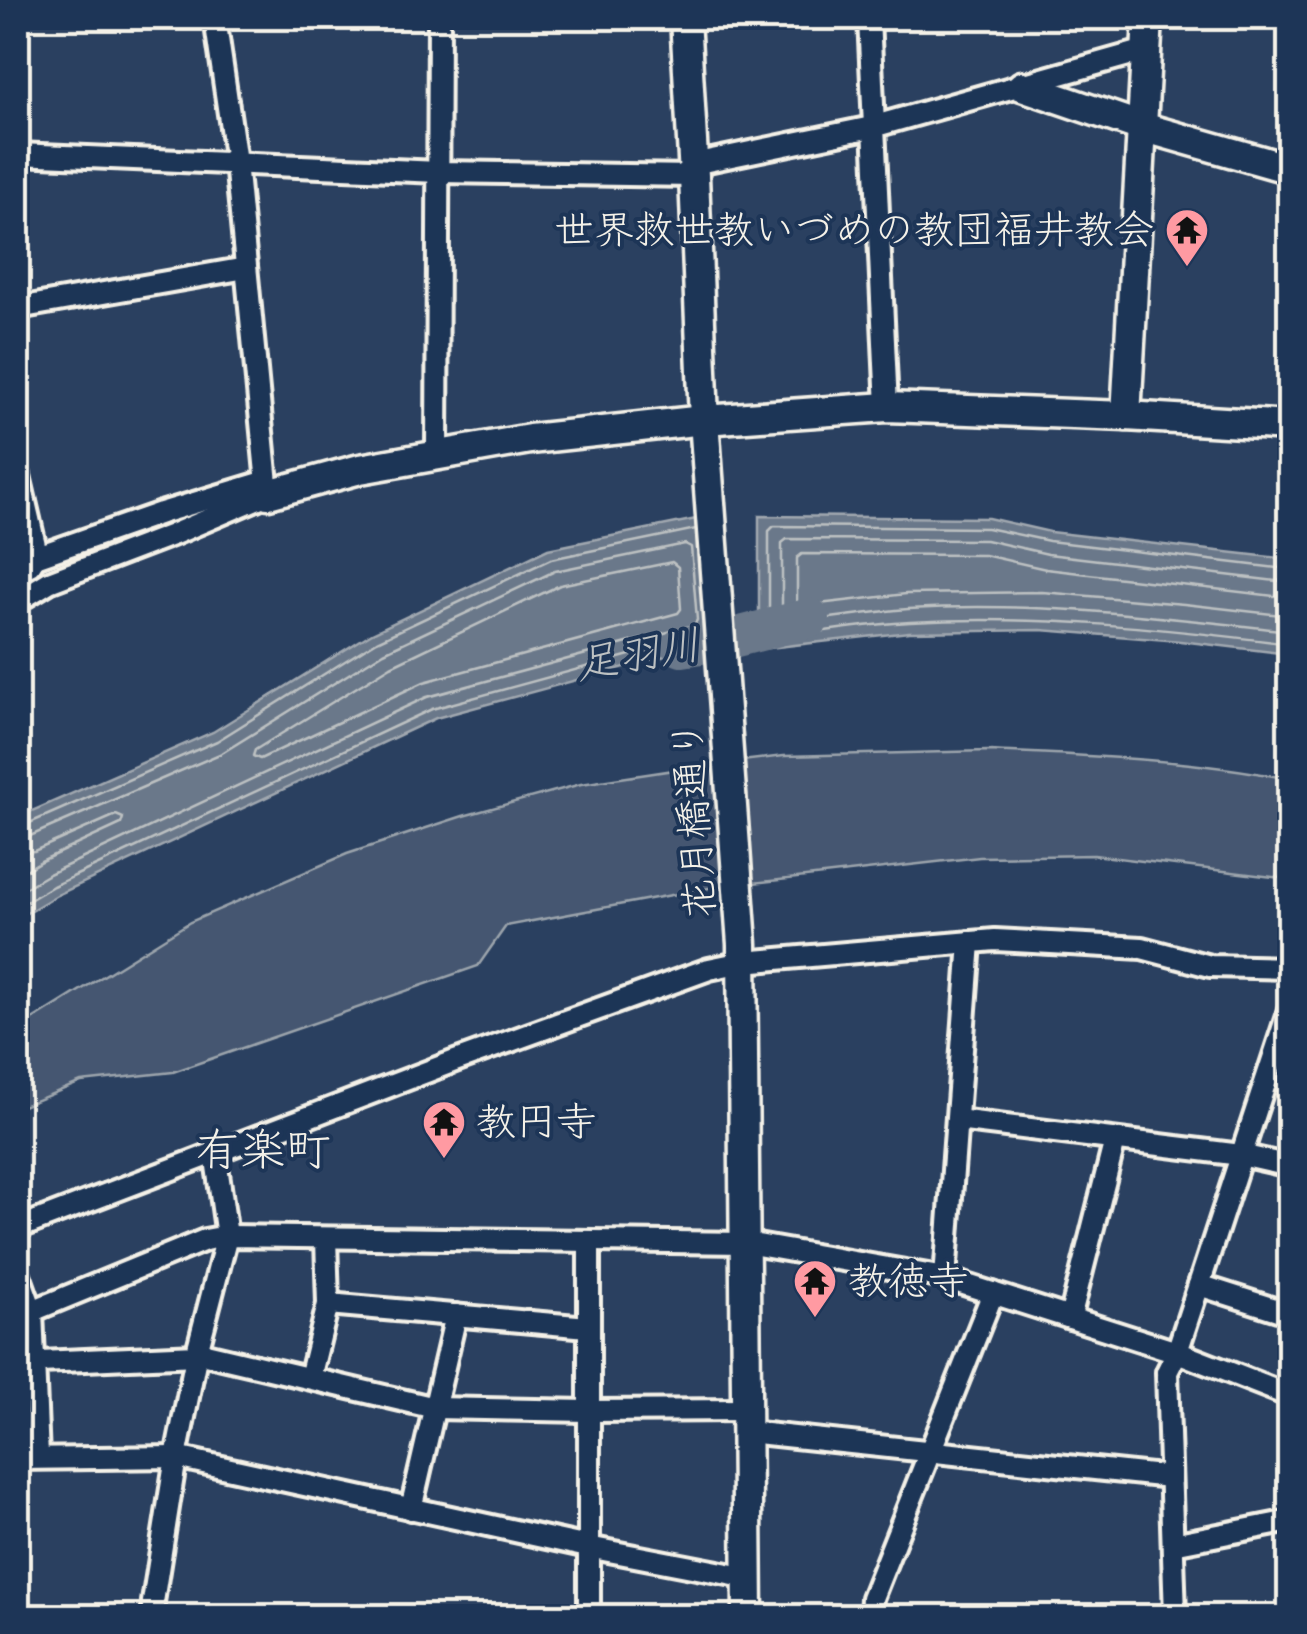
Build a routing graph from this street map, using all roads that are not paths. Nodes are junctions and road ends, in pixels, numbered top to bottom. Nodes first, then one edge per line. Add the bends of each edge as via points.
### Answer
1 (215, 18) edge
2 (439, 18) edge
3 (685, 18) edge
4 (869, 18) edge
5 (1148, 18) edge
6 (1146, 50) junction
7 (1022, 86) junction
8 (872, 128) junction
9 (1142, 128) junction
10 (18, 154) edge
11 (236, 162) junction
12 (1290, 169) edge
13 (694, 170) junction
14 (438, 172) junction
15 (246, 268) junction
16 (18, 308) edge
17 (887, 406) junction
18 (1126, 416) junction
19 (1290, 426) edge
20 (705, 431) junction
21 (438, 454) junction
22 (18, 471) edge
23 (267, 488) junction
24 (27, 559) edge
25 (18, 577) edge
26 (18, 600) edge
27 (970, 942) junction
28 (743, 953) junction
29 (1290, 968) edge
30 (1290, 1007) edge
31 (957, 1120) junction
32 (1115, 1140) junction
33 (215, 1152) junction
34 (1241, 1155) junction
35 (1290, 1166) edge
36 (18, 1228) edge
37 (227, 1236) junction
38 (326, 1238) junction
39 (589, 1241) junction
40 (746, 1243) junction
41 (18, 1272) edge
42 (945, 1278) junction
43 (1199, 1285) junction
44 (993, 1293) junction
45 (328, 1304) junction
46 (32, 1311) junction
47 (1290, 1314) edge
48 (456, 1316) junction
49 (1070, 1318) junction
50 (588, 1327) junction
51 (1178, 1352) junction
52 (197, 1353) junction
53 (26, 1362) edge
54 (310, 1378) junction
55 (1290, 1396) edge
56 (435, 1408) junction
57 (588, 1411) junction
58 (748, 1421) junction
59 (931, 1452) junction
60 (176, 1456) junction
61 (28, 1459) edge
62 (1170, 1477) junction
63 (411, 1509) junction
64 (1290, 1520) edge
65 (1173, 1544) junction
66 (588, 1547) junction
67 (749, 1578) junction
68 (153, 1616) edge
69 (589, 1616) edge
70 (748, 1616) edge
71 (871, 1616) edge
72 (1175, 1616) edge

1 - 11 street
2 - 14 street
3 - 13 street, 花月橋通り
4 - 8 street
5 - 6 street
6 - 7 street
6 - 9 street
7 - 8 street
7 - 9 street
8 - 13 street
8 - 17 street
9 - 12 street
9 - 18 street
10 - 11 street
11 - 14 street
11 - 15 street
13 - 14 street
13 - 20 street, 花月橋通り
14 - 21 street
15 - 16 street
15 - 23 street
17 - 18 street
17 - 20 street
18 - 19 street
20 - 21 street via 530,439
20 - 28 street, 花月橋通り
21 - 23 street
22 - 24 street
23 - 24 street
23 - 26 street
24 - 25 street
27 - 28 street
27 - 29 street via 1142,948 1210,966
27 - 31 street
28 - 33 street
28 - 40 street, 花月橋通り
30 - 34 street
31 - 32 street
31 - 42 street
32 - 34 street
32 - 49 street
33 - 36 street
33 - 37 street
34 - 35 street
34 - 43 street
37 - 38 street
37 - 46 street
37 - 52 street
38 - 39 street
38 - 45 street
39 - 40 street
39 - 50 street
40 - 42 street
40 - 58 street, 花月橋通り
41 - 46 street
42 - 44 street
43 - 47 street
43 - 51 street
44 - 49 street
44 - 59 street
45 - 48 street
45 - 54 street
46 - 53 street
48 - 50 street
48 - 56 street
49 - 51 street
50 - 57 street
51 - 55 street
51 - 62 street via 1167,1372
52 - 53 street
52 - 54 street
52 - 60 street
53 - 61 street
54 - 56 street
56 - 57 street
56 - 63 street
57 - 58 street
57 - 66 street
58 - 59 street
58 - 67 street, 花月橋通り
59 - 62 street
59 - 71 street via 872,1598
60 - 61 street
60 - 63 street
60 - 68 street
62 - 65 street
63 - 66 street
64 - 65 street
65 - 72 street
66 - 67 street
66 - 69 street
67 - 70 street, 花月橋通り

